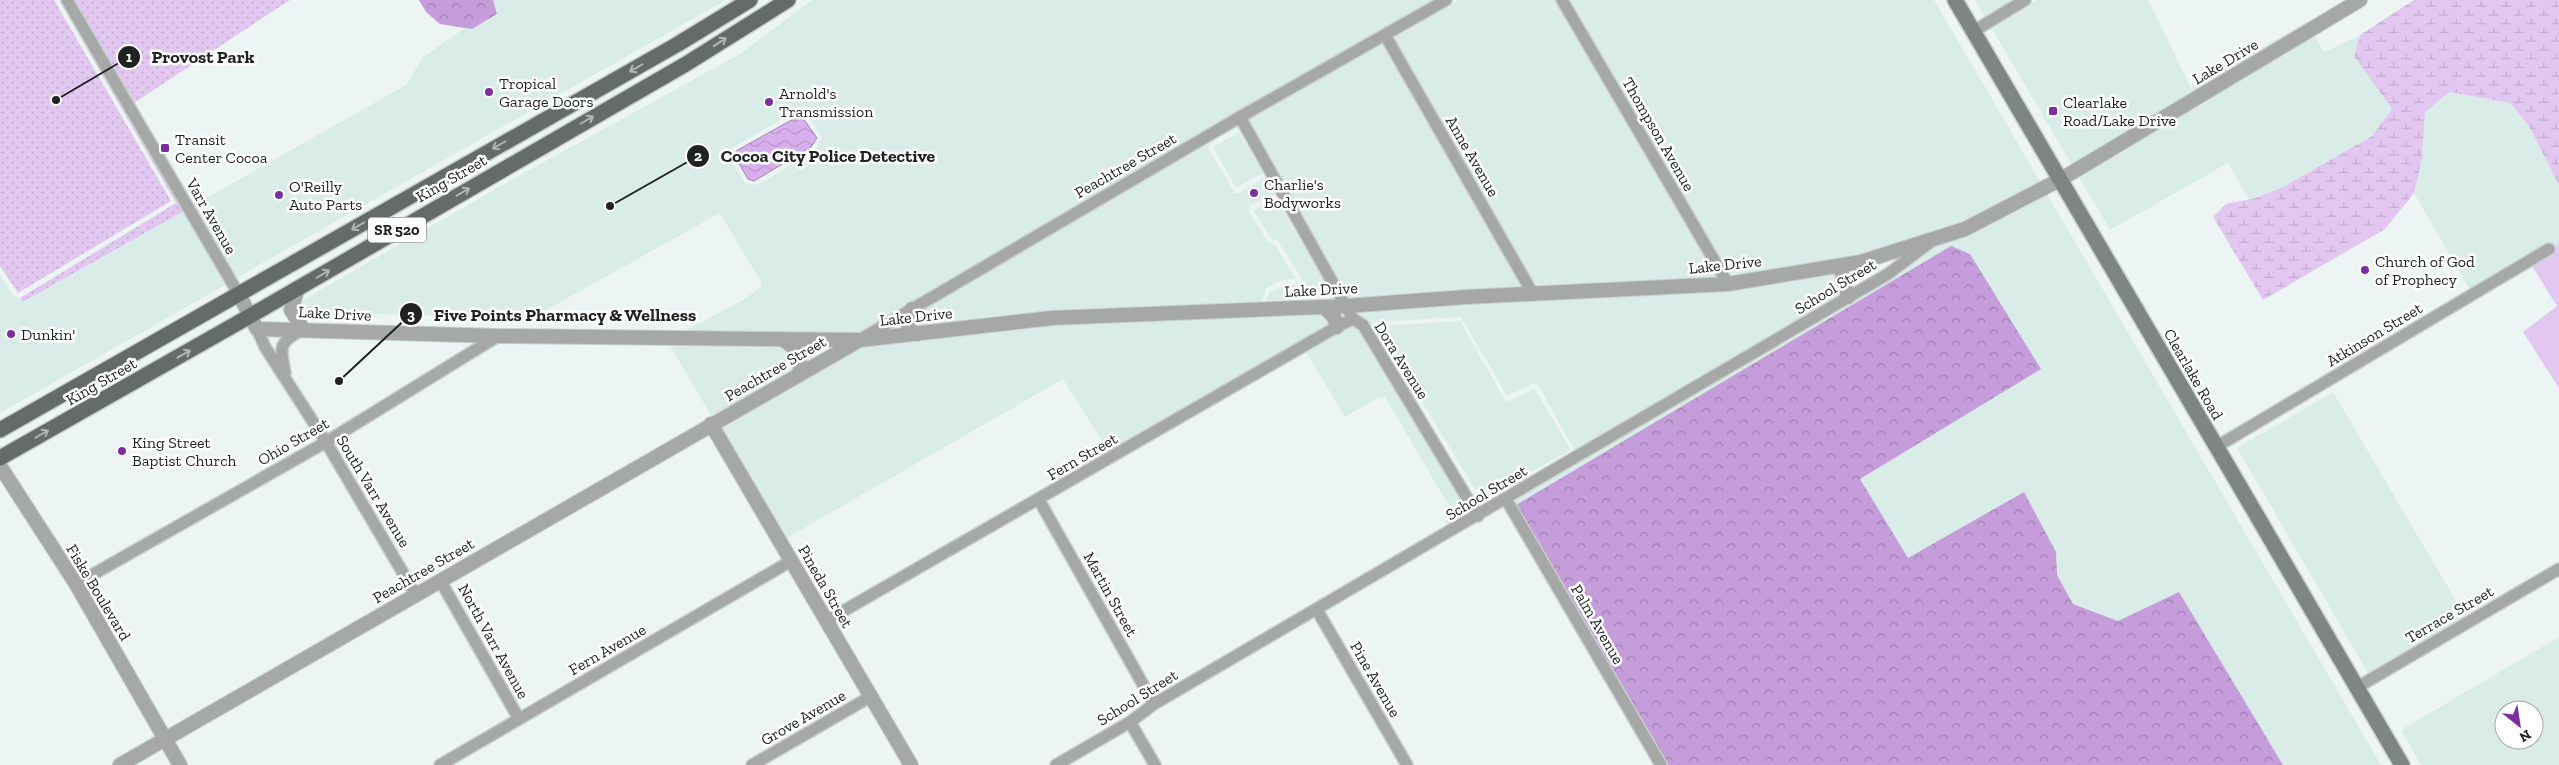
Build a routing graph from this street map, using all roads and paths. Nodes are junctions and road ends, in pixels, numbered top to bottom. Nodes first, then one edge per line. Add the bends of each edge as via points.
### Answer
1 (68, 0) edge
2 (750, 0) edge
3 (773, 0) edge
4 (788, 0) edge
5 (1446, 0) edge
6 (1562, 0) edge
7 (1955, 0) edge
8 (2026, 0) edge
9 (2360, 0) edge
10 (754, 20) junction
11 (715, 21) junction
12 (1974, 30) junction
13 (1385, 35) junction
14 (641, 89) junction
15 (1240, 117) junction
16 (2063, 178) junction
17 (1930, 242) junction
18 (2549, 249) dead end
19 (1840, 266) junction
20 (1728, 284) junction
21 (298, 288) junction
22 (238, 293) junction
23 (1534, 294) junction
24 (1848, 297) junction
25 (1346, 306) junction
26 (1324, 307) junction
27 (912, 309) junction
28 (1353, 320) junction
29 (254, 322) junction
30 (1337, 327) junction
31 (303, 329) junction
32 (918, 334) junction
33 (498, 336) junction
34 (782, 339) junction
35 (860, 340) junction
36 (800, 374) junction
37 (286, 380) junction
38 (711, 424) junction
39 (0, 430) edge
40 (326, 442) junction
41 (2216, 446) junction
42 (0, 458) edge
43 (0, 466) edge
44 (1506, 499) junction
45 (1039, 500) junction
46 (1478, 516) junction
47 (791, 561) junction
48 (2559, 569) edge
49 (440, 580) junction
50 (76, 584) junction
51 (416, 595) junction
52 (1317, 610) junction
53 (826, 621) junction
54 (2356, 688) junction
55 (870, 697) junction
56 (1154, 704) junction
57 (519, 719) junction
58 (1130, 722) junction
59 (164, 739) junction
60 (120, 765) edge
61 (180, 765) edge
62 (440, 765) edge
63 (752, 765) edge
64 (911, 765) edge
65 (1056, 765) edge
66 (1155, 765) edge
67 (1407, 765) edge
68 (1661, 765) edge
69 (2402, 765) edge

1 - 22 street, Varr Avenue
2 - 11 main road, King Street / SR 520
3 - 10 main road via 760,9
4 - 10 main road, King Street / SR 520
5 - 13 street, Peachtree Street
6 - 20 street, Thompson Avenue
7 - 12 main road, Clearlake Road
8 - 12 street
9 - 16 street, Lake Drive
14 -> 10 main road, King Street / SR 520
11 - 14 main road via 710,35 657,66
11 -> 22 main road, King Street / SR 520
12 - 16 main road, Clearlake Road
13 - 15 street, Peachtree Street
13 - 23 street, Anne Avenue
21 -> 14 main road, King Street / SR 520
15 - 25 street, Dora Avenue
15 - 27 street, Peachtree Street
16 - 17 street, Lake Drive via 1983,221
16 - 41 main road, Clearlake Road
17 - 19 street, Lake Drive
17 - 24 street, School Street via 1888,274
18 - 41 street, Atkinson Street
19 - 20 street, Lake Drive
19 - 24 street
20 - 23 street, Lake Drive
21 - 29 main road, King Street / SR 520
21 - 31 street via 291,310
22 - 29 street
22 - 39 main road, King Street / SR 520
23 - 25 street, Lake Drive
24 - 44 street, School Street
25 - 26 street, Lake Drive
25 - 28 street, Dora Avenue
26 - 30 street via 1334,317
26 - 32 street, Lake Drive via 1052,318
27 - 32 street via 908,324 910,331
27 - 35 street, Peachtree Street
28 - 30 street, Fern Street
28 - 46 street, Dora Avenue via 1363,325
29 - 31 street, Lake Drive
29 - 37 street
42 -> 29 main road, King Street / SR 520
30 - 45 street, Fern Street
31 - 33 street, Lake Drive
31 - 37 street via 282,344
32 - 35 street, Lake Drive
33 - 34 street, Lake Drive
33 - 40 street, Ohio Street
34 - 35 street, Lake Drive
34 - 36 street via 796,349 801,360
35 - 36 street, Peachtree Street
36 - 38 street, Peachtree Street
37 - 40 street, South Varr Avenue
38 - 47 street, Pineda Street
38 - 49 street, Peachtree Street
40 - 50 street, Ohio Street
40 - 51 street, South Varr Avenue
41 - 54 main road, Clearlake Road
43 - 50 street, Fiske Boulevard
44 - 46 street, School Street
44 - 68 street, Palm Avenue
45 - 53 street, Fern Street
45 - 56 street, Martin Street
46 - 52 street, School Street
47 - 53 street, Pineda Street
47 - 57 street, Fern Avenue
48 - 54 street, Terrace Street
49 - 51 street, Peachtree Street
49 - 57 street, North Varr Avenue
50 - 59 street, Fiske Boulevard
51 - 59 street, Peachtree Street
52 - 56 street, School Street
52 - 67 street, Pine Avenue
53 - 55 street, Pineda Street
54 - 69 main road, Clearlake Road
55 - 63 street, Grove Avenue
55 - 64 street, Pineda Street
56 - 58 street, School Street
57 - 62 street, Fern Avenue
58 - 65 street, School Street
58 - 66 street
59 - 60 street, Peachtree Street
59 - 61 street, Fiske Boulevard

